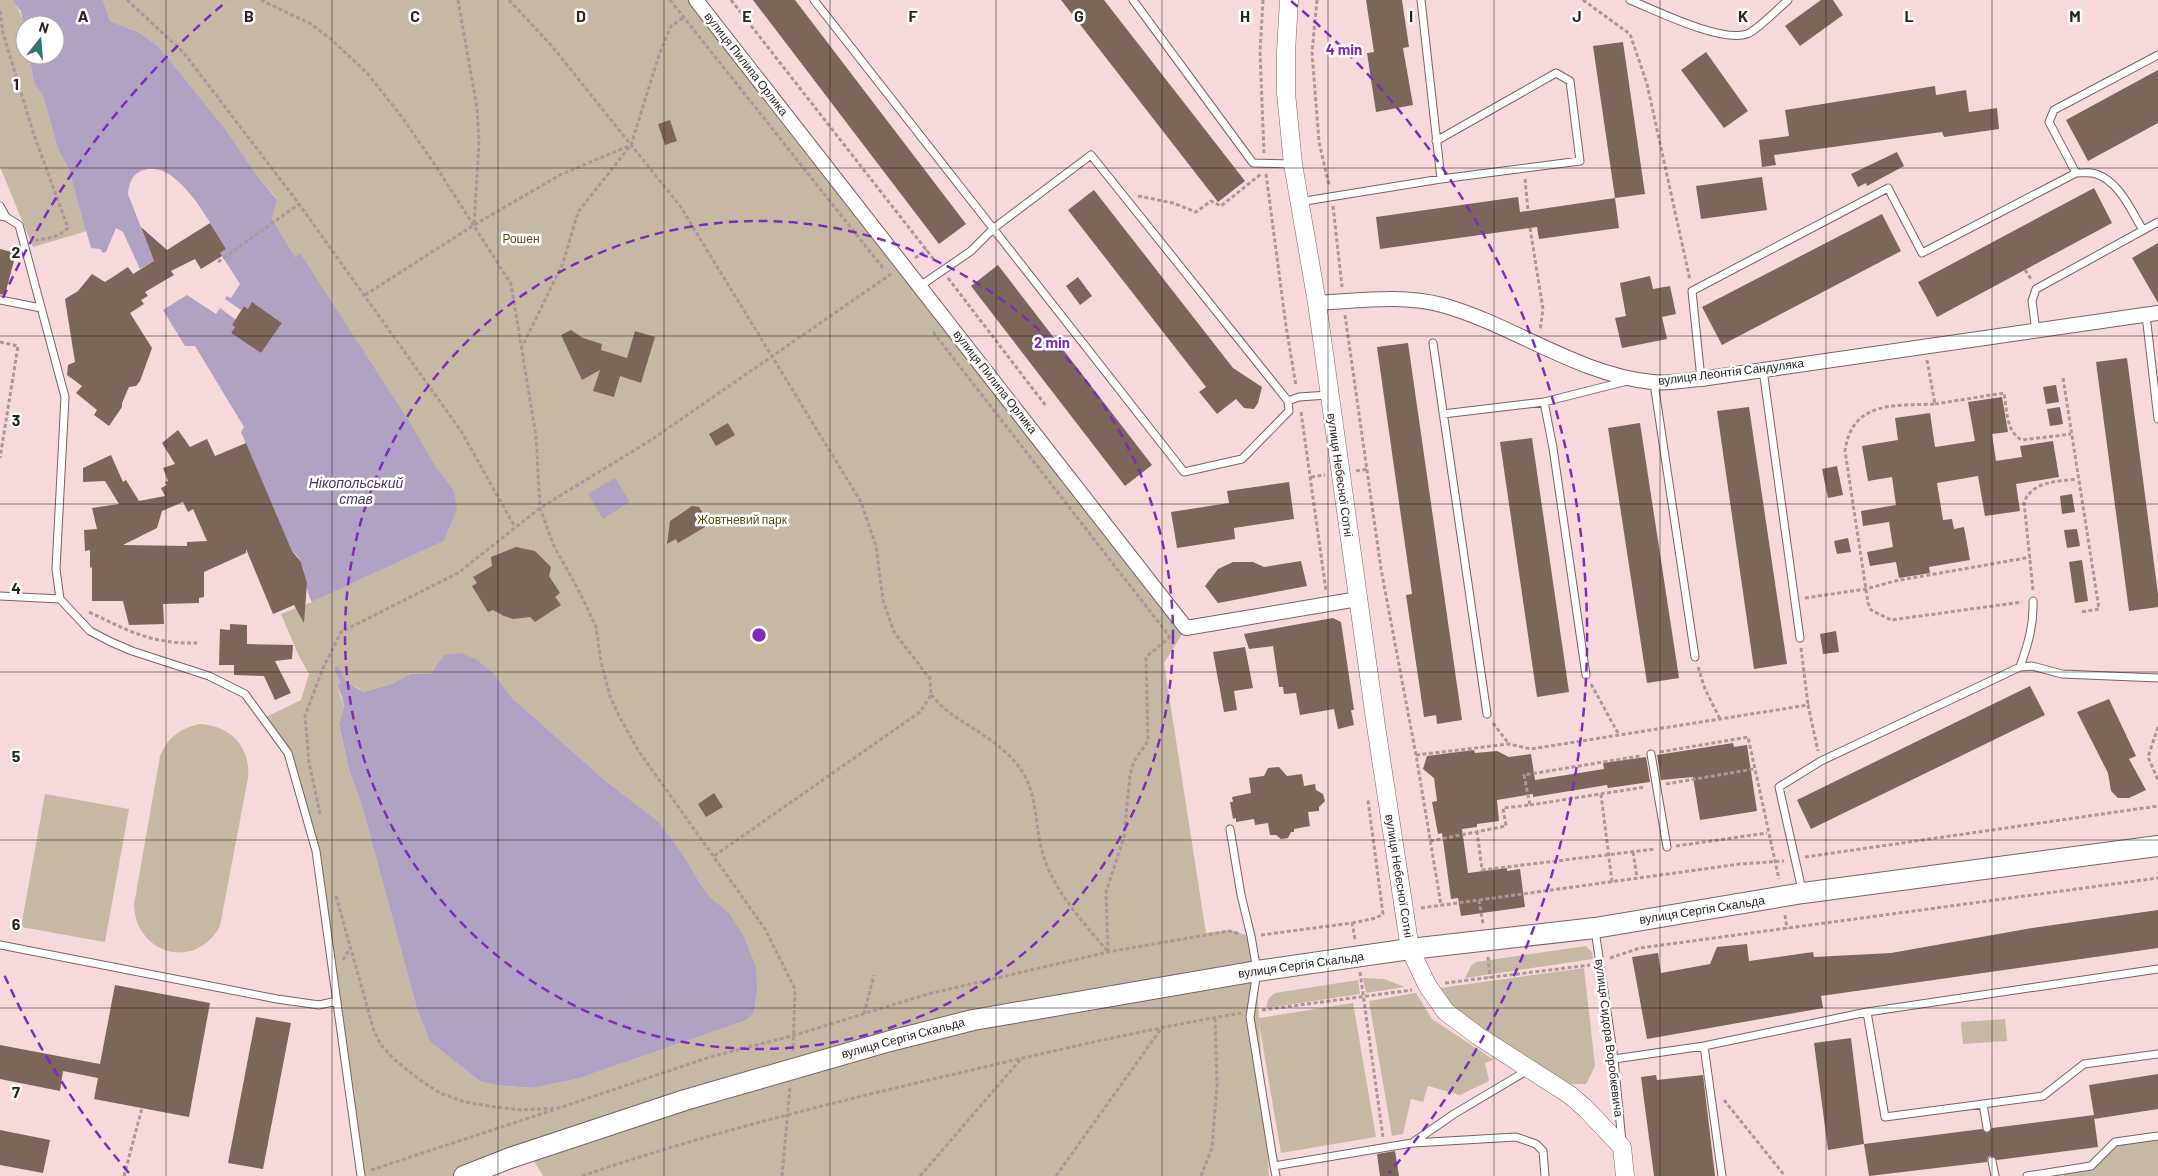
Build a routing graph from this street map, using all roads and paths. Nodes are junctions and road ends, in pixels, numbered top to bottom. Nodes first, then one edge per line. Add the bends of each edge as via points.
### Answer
1 (127, 0) edge
2 (261, 0) edge
3 (458, 0) edge
4 (508, 0) edge
5 (670, 0) edge
6 (696, 0) edge
7 (731, 0) edge
8 (814, 0) edge
9 (1132, 0) edge
10 (1263, 0) edge
11 (1289, 0) edge
12 (1317, 0) edge
13 (1421, 0) edge
14 (1583, 0) edge
15 (1630, 0) edge
16 (1788, 0) edge
17 (0, 11) edge
18 (684, 18) junction
19 (2158, 56) edge
20 (1436, 141) junction
21 (631, 145) junction
22 (1264, 164) junction
23 (1292, 164) junction
24 (1524, 168) junction
25 (2076, 173) junction
26 (1440, 179) junction
27 (1121, 192) junction
28 (1332, 197) junction
29 (1298, 202) junction
30 (299, 204) junction
31 (0, 206) edge
32 (1528, 211) dead end
33 (3, 217) edge
34 (2158, 222) edge
35 (474, 225) junction
36 (994, 228) junction
37 (1530, 228) dead end
38 (2143, 230) junction
39 (24, 241) junction
40 (927, 250) junction
41 (218, 262) dead end
42 (904, 265) junction
43 (942, 270) junction
44 (889, 276) junction
45 (920, 286) junction
46 (1692, 291) junction
47 (365, 295) junction
48 (0, 300) edge
49 (1343, 302) junction
50 (1317, 303) junction
51 (41, 308) junction
52 (2152, 314) edge
53 (932, 331) dead end
54 (2036, 331) junction
55 (0, 342) edge
56 (1433, 343) dead end
57 (1536, 344) junction
58 (1924, 347) junction
59 (521, 349) junction
60 (771, 357) junction
61 (1763, 369) junction
62 (2063, 378) dead end
63 (1701, 379) junction
64 (1635, 380) junction
65 (1654, 383) junction
66 (1328, 395) junction
67 (1298, 397) junction
68 (1288, 401) junction
69 (1544, 402) junction
70 (1935, 404) junction
71 (1046, 406) dead end
72 (1443, 414) junction
73 (2158, 419) edge
74 (2071, 434) junction
75 (0, 458) edge
76 (2078, 479) junction
77 (540, 508) junction
78 (515, 527) junction
79 (2031, 557) junction
80 (1866, 589) junction
81 (0, 596) edge
82 (60, 599) junction
83 (1358, 599) junction
84 (1794, 600) junction
85 (2033, 601) junction
86 (1329, 604) junction
87 (88, 611) dead end
88 (2081, 612) dead end
89 (1186, 628) junction
90 (1170, 637) junction
91 (1800, 638) joint
92 (197, 643) dead end
93 (1694, 657) joint
94 (2020, 667) junction
95 (1586, 675) joint
96 (2158, 678) edge
97 (931, 695) junction
98 (1808, 704) junction
99 (1487, 714) joint
100 (1720, 719) junction
101 (2158, 727) edge
102 (1618, 733) junction
103 (1509, 744) junction
104 (1651, 754) junction
105 (1416, 755) junction
106 (1821, 761) junction
107 (1754, 769) junction
108 (2158, 780) edge
109 (1657, 786) junction
110 (1601, 794) junction
111 (1367, 796) dead end
112 (1530, 805) junction
113 (2158, 806) edge
114 (320, 817) dead end
115 (1230, 830) dead end
116 (1477, 831) junction
117 (1767, 833) junction
118 (1430, 841) junction
119 (2158, 846) edge
120 (1667, 847) junction
121 (1633, 852) junction
122 (1608, 855) junction
123 (714, 856) junction
124 (1794, 859) junction
125 (1776, 862) junction
126 (1637, 878) junction
127 (2158, 878) edge
128 (1612, 882) junction
129 (335, 890) dead end
130 (1802, 893) junction
131 (1441, 905) junction
132 (1404, 910) junction
133 (1383, 914) junction
134 (1352, 923) junction
135 (1595, 928) junction
136 (1251, 936) junction
137 (0, 945) edge
138 (1410, 949) junction
139 (1108, 952) junction
140 (1358, 958) junction
141 (1600, 963) junction
142 (2158, 968) edge
143 (1257, 971) junction
144 (874, 975) dead end
145 (1427, 986) junction
146 (1364, 998) junction
147 (337, 1001) junction
148 (1250, 1011) junction
149 (1867, 1012) junction
150 (864, 1014) junction
151 (1215, 1017) junction
152 (1163, 1026) junction
153 (795, 1035) junction
154 (1704, 1046) junction
155 (2158, 1054) edge
156 (1022, 1058) junction
157 (1614, 1059) junction
158 (1530, 1068) junction
159 (1710, 1088) junction
160 (1983, 1104) junction
161 (142, 1108) dead end
162 (559, 1108) junction
163 (787, 1115) junction
164 (1987, 1128) dead end
165 (2158, 1136) edge
166 (1412, 1144) junction
167 (1622, 1147) junction
168 (1385, 1148) junction
169 (1992, 1161) dead end
170 (1274, 1166) junction
171 (2050, 1174) edge
172 (361, 1175) edge
173 (124, 1176) edge
174 (464, 1176) edge
175 (582, 1176) edge
176 (782, 1176) edge
177 (920, 1176) edge
178 (1056, 1176) edge
179 (1201, 1176) edge
180 (1276, 1176) edge
181 (1545, 1176) edge
182 (1625, 1176) edge
183 (1722, 1176) edge
184 (1785, 1176) edge
185 (1994, 1176) edge
186 (2027, 1176) edge

1 - 30 path via 184,53
2 - 35 path via 311,24 367,73 402,117
3 - 35 path via 477,108 479,142
4 - 21 path via 551,46
5 - 18 path
6 - 42 street, вулиця Пилипа Орлика
7 - 40 path
8 - 36 lane
9 - 22 lane via 1253,163
10 - 22 path via 1260,52
11 - 23 street, вулиця Небесної Сотні via 1286,93
12 - 28 path via 1312,52 1320,142
13 - 20 lane
14 - 46 path via 1630,34 1647,84
15 - 16 lane via 1698,27 1730,35 1747,34
17 - 39 path via 3,33 31,123 68,228 51,239
18 - 21 path via 671,26 665,40
18 - 44 path
19 - 25 lane via 2054,110 2049,122
20 - 24 lane via 1556,73 1570,81 1580,161
20 - 26 lane
21 - 35 path via 560,174
21 - 59 path via 578,212 563,263
21 - 60 path via 680,206
22 - 23 lane
23 - 29 street, вулиця Небесної Сотні
24 - 26 lane
24 - 32 path
25 - 38 lane via 2095,174 2110,181
25 - 46 lane via 1922,253 1888,188
26 - 28 lane
27 - 36 lane via 1091,155
27 - 67 path via 1173,203 1196,212 1211,201 1221,206 1265,171
27 - 68 lane
28 - 29 lane
28 - 49 path
29 - 50 street, вулиця Небесної Сотні
30 - 41 path
30 - 47 path
31 - 33 lane
33 - 39 lane via 18,226
34 - 38 lane
35 - 47 path
35 - 59 path via 511,284
36 - 43 lane via 970,251
36 - 68 lane via 1184,472 1242,459 1289,411
37 - 57 path via 1543,309
38 - 54 lane via 2036,289 2032,301
39 - 51 lane
40 - 42 path
40 - 43 path
42 - 44 path
42 - 45 street, вулиця Пилипа Орлика
43 - 45 lane
43 - 71 path
44 - 60 path
45 - 89 street, вулиця Пилипа Орлика
46 - 63 lane
47 - 78 path via 461,431
48 - 51 lane
49 - 50 street, вулиця Леонтія Сандуляка
49 - 57 street, вулиця Леонтія Сандуляка via 1410,299 1441,304
49 - 105 path via 1382,569
50 - 66 street, вулиця Небесної Сотні
51 - 82 lane via 65,397 56,569
52 - 54 street, вулиця Леонтія Сандуляка
52 - 73 lane
53 - 90 path
54 - 58 street, вулиця Леонтія Сандуляка
55 - 75 path via 18,346
56 - 72 lane
57 - 64 street, вулиця Леонтія Сандуляка via 1602,372
58 - 61 street, вулиця Леонтія Сандуляка
58 - 70 path
59 - 77 path via 536,436
60 - 77 path via 651,440
60 - 97 path via 861,502 876,546 883,600 894,632 930,679
61 - 63 street, вулиця Леонтія Сандуляка
61 - 84 lane
62 - 74 path
63 - 65 street, вулиця Леонтія Сандуляка
64 - 65 street, вулиця Леонтія Сандуляка
64 - 69 lane
65 - 93 lane
66 - 67 lane
66 - 83 street, вулиця Небесної Сотні
67 - 68 lane
67 - 86 path
69 - 72 lane
69 - 95 lane
70 - 74 path via 2004,394 2010,426 2016,437 2022,440
70 - 80 path via 1873,410 1855,424 1846,439 1845,451
72 - 99 lane
74 - 76 path
76 - 79 path via 2042,484 2027,495 2024,502
76 - 88 path via 2099,609
77 - 78 path
77 - 123 path via 554,546 596,627 601,662 619,716 638,750
78 - 114 path via 458,573 341,632 305,716 309,762
79 - 80 path
79 - 85 path
80 - 84 path
80 - 85 path via 1871,610 1891,620
81 - 82 lane
82 - 147 lane via 90,630 111,642 209,676 245,694 288,753 316,851
83 - 86 street
83 - 132 street, вулиця Небесної Сотні
84 - 91 lane
85 - 94 lane via 2030,640
86 - 89 street
87 - 92 path via 142,636 173,643
89 - 90 path
90 - 139 path via 1146,657 1148,741 1134,760 1124,837 1106,892
91 - 98 path
93 - 100 path
94 - 96 lane via 2032,666 2062,674
94 - 106 lane
95 - 102 path
97 - 123 path via 920,712
97 - 139 path via 1006,753 1023,772 1033,793 1041,847 1056,886
98 - 100 path
98 - 106 path
99 - 103 path
100 - 102 path
101 - 108 path via 2148,756
102 - 103 path via 1532,748
103 - 105 path
104 - 107 path via 1748,737
104 - 109 lane
104 - 112 path via 1524,775
105 - 118 path
106 - 124 lane via 1779,787
107 - 109 path
107 - 117 path
109 - 110 path
109 - 120 lane
110 - 112 path
110 - 122 path
111 - 133 path
112 - 116 path via 1503,808 1506,826
113 - 124 path
115 - 136 lane
116 - 118 path
116 - 122 path via 1482,870
117 - 120 path
117 - 125 path
118 - 131 path
119 - 130 main road, вулиця Сергія Скальда
120 - 121 path
121 - 122 path
121 - 126 path
122 - 128 path
123 - 153 path via 765,929 795,989
124 - 125 path
124 - 130 lane
125 - 126 path
126 - 128 path
127 - 141 path via 1640,948
128 - 131 path
129 - 162 path via 374,1031 381,1045 395,1060 440,1093 465,1102 521,1110
130 - 135 main road, вулиця Сергія Скальда
131 - 132 path
132 - 133 path
132 - 138 street, вулиця Небесної Сотні
133 - 134 path
134 - 136 path
134 - 140 path
135 - 138 main road, вулиця Сергія Скальда
135 - 141 lane, вулиця Сидора Воробкевича
136 - 139 path via 1229,931
136 - 143 lane
137 - 147 lane via 277,999 320,1005
138 - 140 main road, вулиця Сергія Скальда
138 - 145 street, вулиця Сидора Воробкевича
139 - 150 path via 928,994
140 - 143 main road, вулиця Сергія Скальда
140 - 146 path
141 - 145 path
141 - 157 lane, вулиця Сидора Воробкевича
142 - 149 lane
143 - 148 lane
143 - 174 main road, вулиця Сергія Скальда via 973,1020 899,1039 685,1100
144 - 150 path
145 - 146 path
145 - 158 street, вулиця Сидора Воробкевича via 1446,1012 1462,1025
146 - 148 path
146 - 168 path
147 - 172 lane
148 - 151 path
148 - 170 lane
149 - 154 lane
149 - 160 lane via 1885,1117
150 - 153 path
151 - 152 path
151 - 179 path via 1217,1084 1212,1148
152 - 156 path
152 - 178 path
153 - 162 path via 710,1057
154 - 157 lane
154 - 159 lane
155 - 160 lane via 2084,1064 2043,1096
156 - 163 path
156 - 177 path
157 - 167 lane, вулиця Сидора Воробкевича
158 - 166 lane
158 - 167 street, вулиця Сидора Воробкевича via 1570,1095
159 - 183 lane
159 - 184 path
160 - 164 lane
161 - 173 path
162 - 172 path
163 - 175 path
163 - 176 path
165 - 171 lane via 2115,1142 2092,1166
166 - 168 lane
166 - 181 lane via 1516,1136 1536,1144 1543,1151
167 - 182 street, вулиця Сидора Воробкевича
168 - 170 lane
169 - 185 lane
170 - 180 lane
171 - 186 lane

